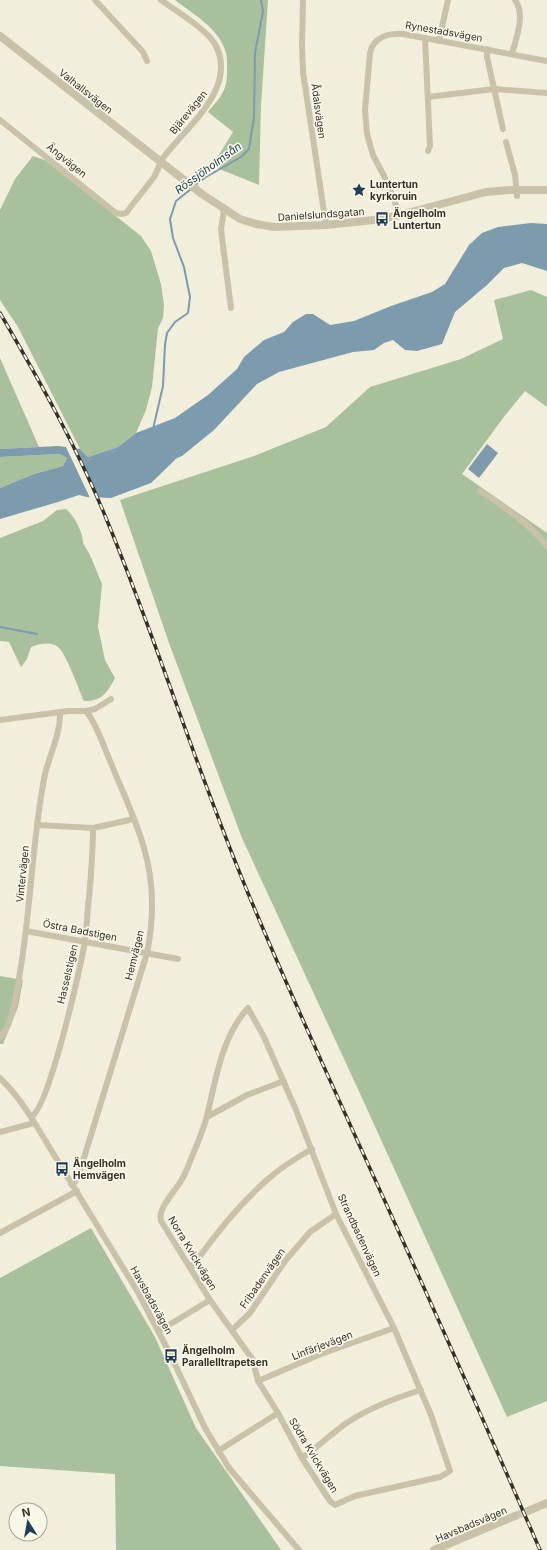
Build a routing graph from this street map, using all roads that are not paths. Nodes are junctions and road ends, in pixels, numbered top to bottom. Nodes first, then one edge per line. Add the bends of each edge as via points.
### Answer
1 (95, 0) edge
2 (161, 0) edge
3 (303, 0) edge
4 (448, 0) edge
5 (515, 0) edge
6 (0, 36) edge
7 (425, 38) junction
8 (439, 40) junction
9 (487, 49) junction
10 (512, 54) junction
11 (147, 60) dead end
12 (547, 61) edge
13 (494, 89) junction
14 (547, 93) edge
15 (428, 97) junction
16 (0, 120) edge
17 (503, 129) dead end
18 (506, 142) dead end
19 (428, 151) dead end
20 (160, 162) junction
21 (547, 190) edge
22 (517, 193) junction
23 (224, 210) junction
24 (121, 214) joint
25 (400, 215) junction
26 (326, 225) junction
27 (231, 308) dead end
28 (480, 491) dead end
29 (547, 546) edge
30 (111, 699) dead end
31 (86, 711) junction
32 (60, 712) junction
33 (0, 720) edge
34 (134, 819) junction
35 (37, 825) junction
36 (93, 828) junction
37 (26, 931) junction
38 (85, 941) junction
39 (147, 953) junction
40 (178, 959) dead end
41 (248, 1008) joint
42 (0, 1037) edge
43 (0, 1078) edge
44 (284, 1081) junction
45 (207, 1117) junction
46 (33, 1120) junction
47 (0, 1132) edge
48 (312, 1149) junction
49 (72, 1184) junction
50 (77, 1191) junction
51 (336, 1214) junction
52 (0, 1233) edge
53 (191, 1268) junction
54 (210, 1300) junction
55 (394, 1328) junction
56 (232, 1330) junction
57 (159, 1331) junction
58 (258, 1381) junction
59 (421, 1390) junction
60 (278, 1413) junction
61 (218, 1450) junction
62 (302, 1458) junction
63 (450, 1471) joint
64 (547, 1503) edge
65 (528, 1511) tunnel mouth
66 (515, 1516) tunnel mouth
67 (299, 1550) edge
68 (434, 1550) edge

1 - 11 street via 143,52
2 - 20 street, Bjärevägen via 211,40 218,54 221,70 214,96
3 - 26 street, Ådalsvägen via 303,72
4 - 8 street
5 - 10 street via 520,14
6 - 20 street, Valhallsvägen
7 - 8 street, Rynestadsvägen
7 - 15 street
7 - 25 street, Rynestadsvägen via 389,34 375,42 370,53 365,110 367,134 373,155
8 - 9 street, Rynestadsvägen
9 - 10 street, Rynestadsvägen
9 - 13 street
10 - 12 street, Rynestadsvägen
13 - 14 street
13 - 15 street
13 - 17 street
15 - 19 street
16 - 24 street, Ängvägen via 116,213
18 - 22 street
20 - 23 street, Danielslundsgatan
20 - 24 street, Bjärevägen via 154,176 126,213
21 - 22 street, Danielslundsgatan
22 - 25 street, Danielslundsgatan via 482,193
23 - 26 street, Danielslundsgatan via 240,219 265,226
23 - 27 street via 221,229
25 - 26 street, Danielslundsgatan
28 - 29 street via 539,535
30 - 31 street via 96,709
31 - 32 street
31 - 34 street, Hemvägen via 99,735
32 - 33 street
32 - 35 street, Vintervägen via 58,730 48,758
34 - 36 street
34 - 39 street, Hemvägen via 144,849 151,896 151,928
35 - 36 street
35 - 37 street, Vintervägen
36 - 38 street, Hasselstigen
37 - 38 street, Östra Badstigen
37 - 42 street, Vintervägen via 17,994 7,1028
38 - 39 street, Östra Badstigen
38 - 46 street, Hasselstigen via 58,1058
39 - 40 street, Östra Badstigen
39 - 49 street, Hemvägen via 79,1174
41 - 44 street, Strandbadenvägen
41 - 45 street, Norra Kvickvägen via 234,1026 225,1045
43 - 46 street, Havsbadsvägen via 20,1100
44 - 45 street via 247,1095
44 - 48 street, Strandbadenvägen
45 - 53 street, Norra Kvickvägen via 182,1179 161,1210 160,1216
46 - 47 street
46 - 49 street, Havsbadsvägen
48 - 51 street, Strandbadenvägen
48 - 53 street via 266,1180 230,1217
49 - 50 street, Havsbadsvägen
50 - 52 street
50 - 57 street, Havsbadsvägen
51 - 55 street, Strandbadenvägen
51 - 56 street, Fribadenvägen via 310,1232 285,1261 250,1313
53 - 54 street, Norra Kvickvägen
54 - 56 street
54 - 57 street, Norra Kvickvägen
55 - 58 street, Linfärjevägen via 320,1354
55 - 59 street, Strandbadenvägen
56 - 58 street, Södra Kvickvägen via 253,1360
57 - 61 street, Havsbadsvägen via 204,1428
58 - 60 street, Södra Kvickvägen
59 - 62 street via 394,1398 362,1414
59 - 63 street, Strandbadenvägen
60 - 61 street, Södra Kvickvägen
60 - 62 street, Södra Kvickvägen
61 - 67 street, Havsbadsvägen via 229,1468
62 - 63 street, Södra Kvickvägen via 335,1505 355,1496 440,1477
64 - 65 street
66 - 68 street, Havsbadsvägen

